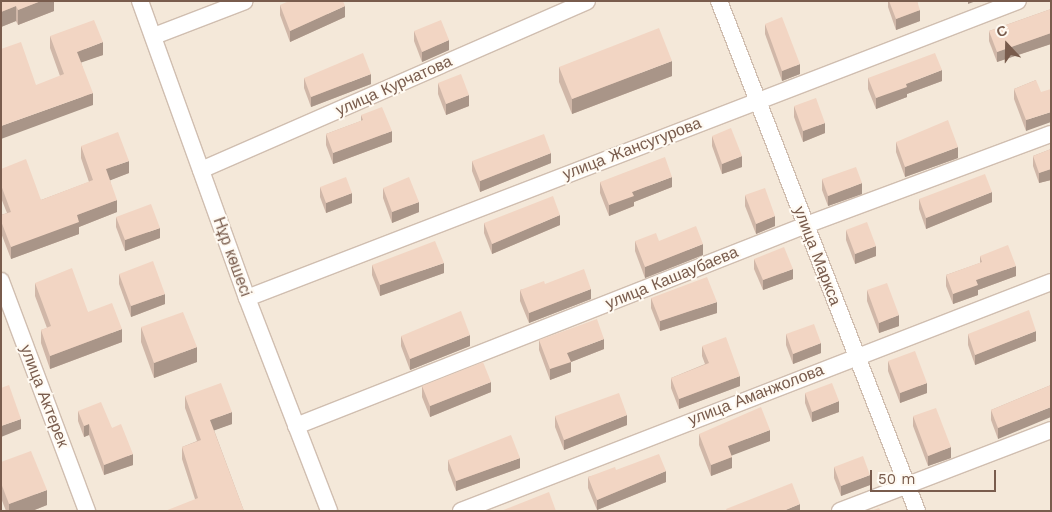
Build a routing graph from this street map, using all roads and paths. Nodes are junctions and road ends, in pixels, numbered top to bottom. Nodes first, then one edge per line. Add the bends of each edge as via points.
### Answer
1 (140, 1) edge
2 (245, 1) edge
3 (588, 1) edge
4 (719, 1) edge
5 (1018, 1) edge
6 (154, 36) junction
7 (757, 100) junction
8 (1051, 134) edge
9 (201, 170) junction
10 (806, 225) junction
11 (1, 281) edge
12 (1051, 282) edge
13 (247, 298) junction
14 (856, 356) junction
15 (296, 426) junction
16 (1051, 430) edge
17 (907, 485) junction
18 (87, 511) edge
19 (329, 511) edge
20 (461, 511) edge
21 (840, 511) edge
22 (916, 511) edge

1 - 6 street, Нұр көшесі
2 - 6 street
3 - 9 street, улица Курчатова
4 - 7 street, улица Маркса
5 - 7 street, улица Жансугурова
6 - 9 street, Нұр көшесі
7 - 10 street, улица Маркса
7 - 13 street, улица Жансугурова
8 - 10 street, улица Кашаубаева
9 - 13 street, Нұр көшесі
10 - 14 street, улица Маркса
10 - 15 street, улица Кашаубаева
11 - 18 street, улица Актерек
12 - 14 street, улица Аманжолова
13 - 15 street, Нұр көшесі
14 - 17 street, улица Маркса
14 - 20 street, улица Аманжолова
15 - 19 street, Нұр көшесі
16 - 17 street
17 - 21 street
17 - 22 street, улица Маркса

